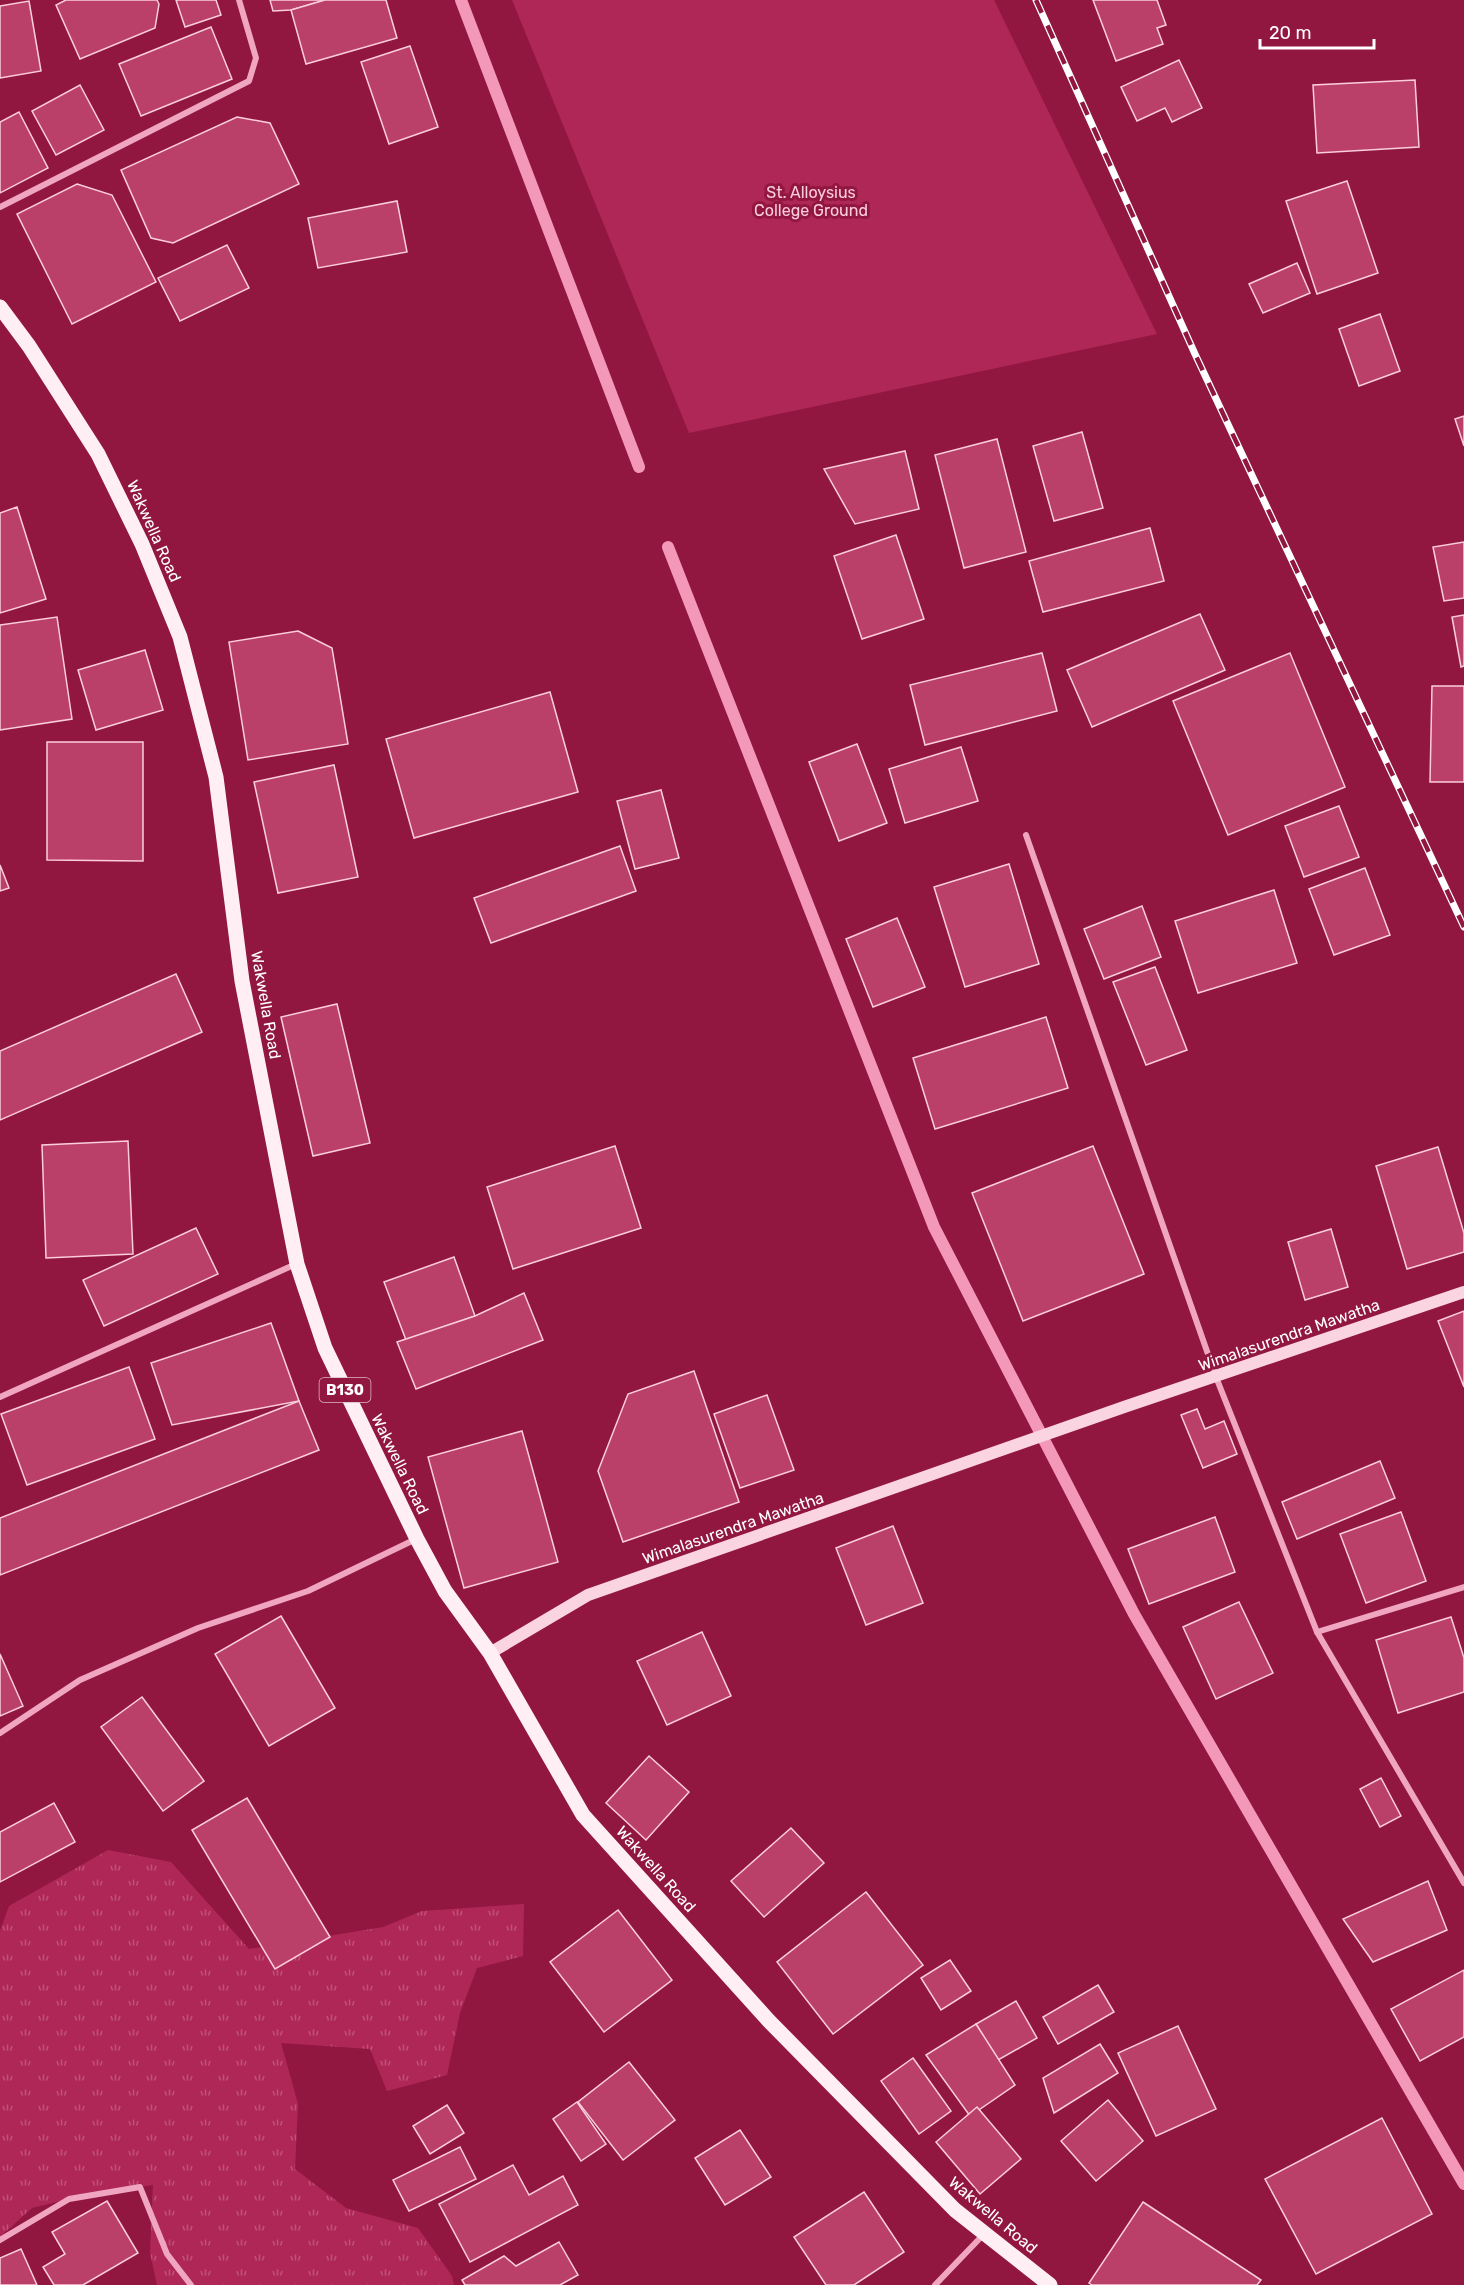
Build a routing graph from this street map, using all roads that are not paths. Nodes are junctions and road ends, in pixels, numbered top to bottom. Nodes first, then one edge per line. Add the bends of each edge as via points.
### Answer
1 (239, 0) edge
2 (0, 207) edge
3 (0, 307) edge
4 (1026, 835) dead end
5 (297, 1264) junction
6 (1464, 1292) edge
7 (1216, 1377) junction
8 (0, 1396) edge
9 (417, 1539) junction
10 (1464, 1587) edge
11 (1317, 1632) junction
12 (490, 1653) junction
13 (0, 1732) edge
14 (1464, 1883) edge
15 (984, 2234) junction
16 (0, 2240) edge
17 (191, 2285) edge
18 (935, 2285) edge
19 (1050, 2285) edge

1 - 2 street via 256,58 249,81
3 - 5 main road, Wakwella Road / B130 via 98,454 142,544 180,637 216,777 242,981
4 - 7 street
5 - 8 street
5 - 9 main road, Wakwella Road / B130 via 325,1348
6 - 7 street, Wimalasurendra Mawatha
7 - 11 street
7 - 12 street, Wimalasurendra Mawatha via 588,1595
9 - 12 main road, Wakwella Road / B130 via 445,1591
9 - 13 street via 308,1591 198,1628 80,1680
10 - 11 street
11 - 14 street
12 - 15 main road, Wakwella Road / B130 via 583,1815 769,2021
15 - 18 street
15 - 19 main road, Wakwella Road / B130
16 - 17 street via 69,2199 140,2187 167,2254

